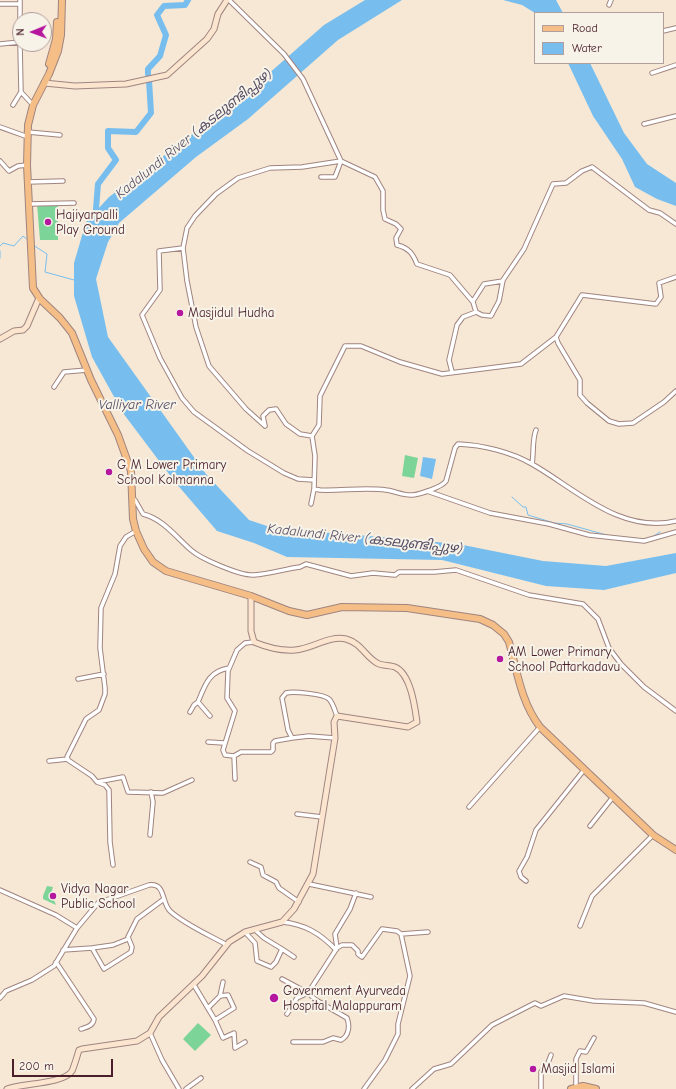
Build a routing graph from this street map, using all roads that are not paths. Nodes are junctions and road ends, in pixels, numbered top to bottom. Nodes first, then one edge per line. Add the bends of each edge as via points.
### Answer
1 (58, 0) edge
2 (62, 0) edge
3 (228, 0) edge
4 (611, 0) edge
5 (20, 2) edge
6 (0, 4) edge
7 (609, 5) dead end
8 (676, 28) edge
9 (664, 31) edge
10 (12, 43) edge
11 (0, 44) edge
12 (20, 52) edge
13 (676, 65) edge
14 (652, 73) dead end
15 (44, 83) junction
16 (21, 92) junction
17 (13, 105) dead end
18 (33, 105) junction
19 (676, 116) edge
20 (644, 124) dead end
21 (0, 128) edge
22 (28, 134) junction
23 (60, 135) dead end
24 (0, 161) edge
25 (341, 161) junction
26 (27, 165) junction
27 (321, 177) dead end
28 (63, 181) dead end
29 (28, 182) junction
30 (74, 202) dead end
31 (29, 204) junction
32 (676, 224) edge
33 (183, 248) junction
34 (676, 277) edge
35 (503, 281) junction
36 (39, 298) junction
37 (473, 301) junction
38 (476, 312) junction
39 (556, 337) junction
40 (0, 339) edge
41 (87, 370) junction
42 (452, 372) junction
43 (54, 388) dead end
44 (676, 391) edge
45 (536, 430) dead end
46 (312, 436) junction
47 (532, 464) junction
48 (314, 480) junction
49 (314, 489) junction
50 (426, 490) junction
51 (132, 499) junction
52 (311, 504) dead end
53 (676, 521) edge
54 (136, 531) junction
55 (676, 532) edge
56 (251, 596) junction
57 (254, 642) junction
58 (229, 668) junction
59 (104, 674) junction
60 (78, 679) dead end
61 (198, 702) junction
62 (676, 711) edge
63 (190, 712) dead end
64 (210, 716) dead end
65 (338, 716) junction
66 (540, 727) junction
67 (292, 738) junction
68 (335, 738) junction
69 (208, 742) dead end
70 (224, 743) junction
71 (234, 756) junction
72 (68, 759) junction
73 (49, 760) dead end
74 (584, 770) junction
75 (235, 779) dead end
76 (192, 780) dead end
77 (97, 782) junction
78 (151, 792) junction
79 (613, 797) junction
80 (469, 807) dead end
81 (297, 814) dead end
82 (322, 818) junction
83 (590, 826) dead end
84 (150, 834) dead end
85 (654, 835) junction
86 (676, 850) edge
87 (250, 862) dead end
88 (113, 865) dead end
89 (526, 881) dead end
90 (309, 884) junction
91 (0, 890) edge
92 (356, 893) junction
93 (371, 897) dead end
94 (164, 899) junction
95 (299, 902) junction
96 (282, 922) junction
97 (580, 926) dead end
98 (76, 928) junction
99 (254, 928) junction
100 (245, 932) junction
101 (428, 932) dead end
102 (402, 934) junction
103 (128, 939) junction
104 (227, 945) junction
105 (92, 948) junction
106 (282, 948) junction
107 (336, 949) junction
108 (63, 950) junction
109 (294, 957) dead end
110 (56, 962) junction
111 (282, 979) dead end
112 (222, 982) dead end
113 (194, 986) junction
114 (308, 993) junction
115 (220, 996) junction
116 (0, 998) edge
117 (208, 1008) junction
118 (676, 1012) edge
119 (287, 1014) dead end
120 (215, 1020) junction
121 (81, 1029) dead end
122 (150, 1033) junction
123 (594, 1038) dead end
124 (245, 1042) dead end
125 (294, 1042) dead end
126 (551, 1055) dead end
127 (201, 1078) dead end
128 (573, 1088) edge
129 (7, 1089) edge
130 (179, 1089) edge
131 (186, 1089) edge
132 (364, 1089) edge
133 (412, 1089) edge
134 (541, 1089) edge
135 (596, 1089) edge

1 - 15 main road via 56,39
2 - 15 main road via 58,51
3 - 15 street via 218,14 214,29 207,39 167,75 126,84 75,86
3 - 25 street via 285,55 300,76
4 - 7 street
5 - 6 street
8 - 9 street
10 - 11 street
12 - 16 street
13 - 14 street
15 - 18 main road
16 - 17 street
16 - 18 street
18 - 22 main road
19 - 20 street
21 - 22 street
22 - 23 street
22 - 26 main road
24 - 26 street via 8,171
25 - 27 street via 335,177
25 - 33 street via 302,167 270,168 238,178 216,194 195,216 187,228
25 - 37 street via 375,177 383,192 385,219 401,229 396,238 397,245 413,254 417,264 450,275
26 - 29 main road
28 - 29 street
29 - 31 main road
30 - 31 street
31 - 36 main road via 33,288
32 - 35 street via 660,213 649,210 592,167 566,183 553,184 524,249
33 - 46 street via 196,327 209,366 246,409 265,426 263,416 269,410 276,409 286,424 300,434
33 - 48 street via 159,251 160,290 142,315 153,344 182,398 194,412 248,451 291,477
34 - 39 street via 659,283 662,297 656,304 582,295
35 - 37 street via 484,284
35 - 38 street via 499,301 491,316
36 - 40 street via 27,326
36 - 41 main road via 72,333
37 - 38 street
38 - 42 street via 463,317 457,325 449,360
39 - 42 street via 521,364
39 - 44 street via 580,380 580,395 610,422 633,423
41 - 43 street via 64,372
41 - 51 main road via 128,462
42 - 46 street via 442,374 361,346 345,346 320,396 319,425
45 - 47 street via 533,437
46 - 48 street via 315,456
47 - 50 street via 487,448 458,444 443,486
47 - 53 street via 562,482 584,500 622,517 633,521
48 - 49 street
49 - 50 street via 386,490 414,495
49 - 52 street
50 - 55 street via 478,510 589,535 644,541
51 - 54 main road
51 - 62 street via 143,514 153,516 204,559 253,575 306,564 351,576 456,570 529,595 583,604 598,619 609,648 622,664 644,687
54 - 56 main road via 150,558 166,571
54 - 59 street via 126,537 120,546 115,574 101,608 100,648
56 - 57 street via 251,631
56 - 66 main road via 289,611 307,614 342,607 407,608 480,618 504,634 509,642 523,695 530,714
57 - 58 street via 245,644 237,650
57 - 65 street via 265,647 295,650 333,639 345,639 358,644 371,659 400,671 412,692 417,722 408,727
58 - 61 street via 218,670 210,676
58 - 70 street via 227,698 235,711
59 - 60 street
59 - 72 street via 105,694 101,706 83,723
61 - 63 street
61 - 64 street
65 - 67 street via 329,699 317,695 286,693 282,701
65 - 68 street via 334,722
66 - 74 main road
66 - 80 street
67 - 68 street
67 - 71 street via 275,741 272,752 241,752
68 - 82 street
69 - 70 street
70 - 71 street via 225,755
71 - 75 street
72 - 73 street
72 - 77 street
74 - 79 main road
74 - 89 street via 536,830 528,857 520,871 521,877
76 - 78 street via 163,793
77 - 78 street via 123,777 128,792
77 - 88 street via 109,790
78 - 84 street via 153,802
79 - 83 street
79 - 85 main road
81 - 82 street
82 - 90 street
85 - 86 main road
85 - 97 street via 592,896
87 - 95 street via 261,867 263,875 276,882 279,888
90 - 92 street
90 - 95 street
91 - 98 street via 56,914
92 - 93 street
92 - 107 street via 335,934
94 - 98 street via 158,887 151,884 98,903
94 - 103 street via 137,919
94 - 104 street via 167,908 174,914
95 - 96 street
96 - 99 street
96 - 107 street via 297,923 312,930
98 - 108 street
99 - 100 street
99 - 106 street via 264,938
100 - 104 street
100 - 106 street via 255,943 257,961 271,967
101 - 102 street
102 - 107 street via 382,929 362,957 352,945 342,945
102 - 132 street via 410,976 398,1034 385,1060
103 - 105 street via 113,945
103 - 105 street via 131,952 104,969
104 - 113 street
105 - 108 street
106 - 109 street
107 - 114 street
108 - 110 street
110 - 116 street via 46,972 6,992
110 - 121 street via 94,1019 89,1027
111 - 114 street
112 - 115 street
113 - 117 street
113 - 122 street via 159,1017
114 - 119 street via 297,998
114 - 125 street via 347,1018 347,1034 342,1040 333,1038 323,1042
115 - 117 street
115 - 120 street via 228,995 234,1008
117 - 120 street
118 - 133 street via 644,1003 594,1001 564,996 541,1006 535,1003 492,1025 451,1064 434,1069
120 - 124 street via 223,1038 234,1033 235,1048
122 - 129 street via 137,1041 79,1050 72,1071 66,1076
122 - 130 street
123 - 128 street via 586,1052 580,1051 577,1056
126 - 134 street via 541,1072
127 - 131 street
128 - 135 main road via 583,1086

